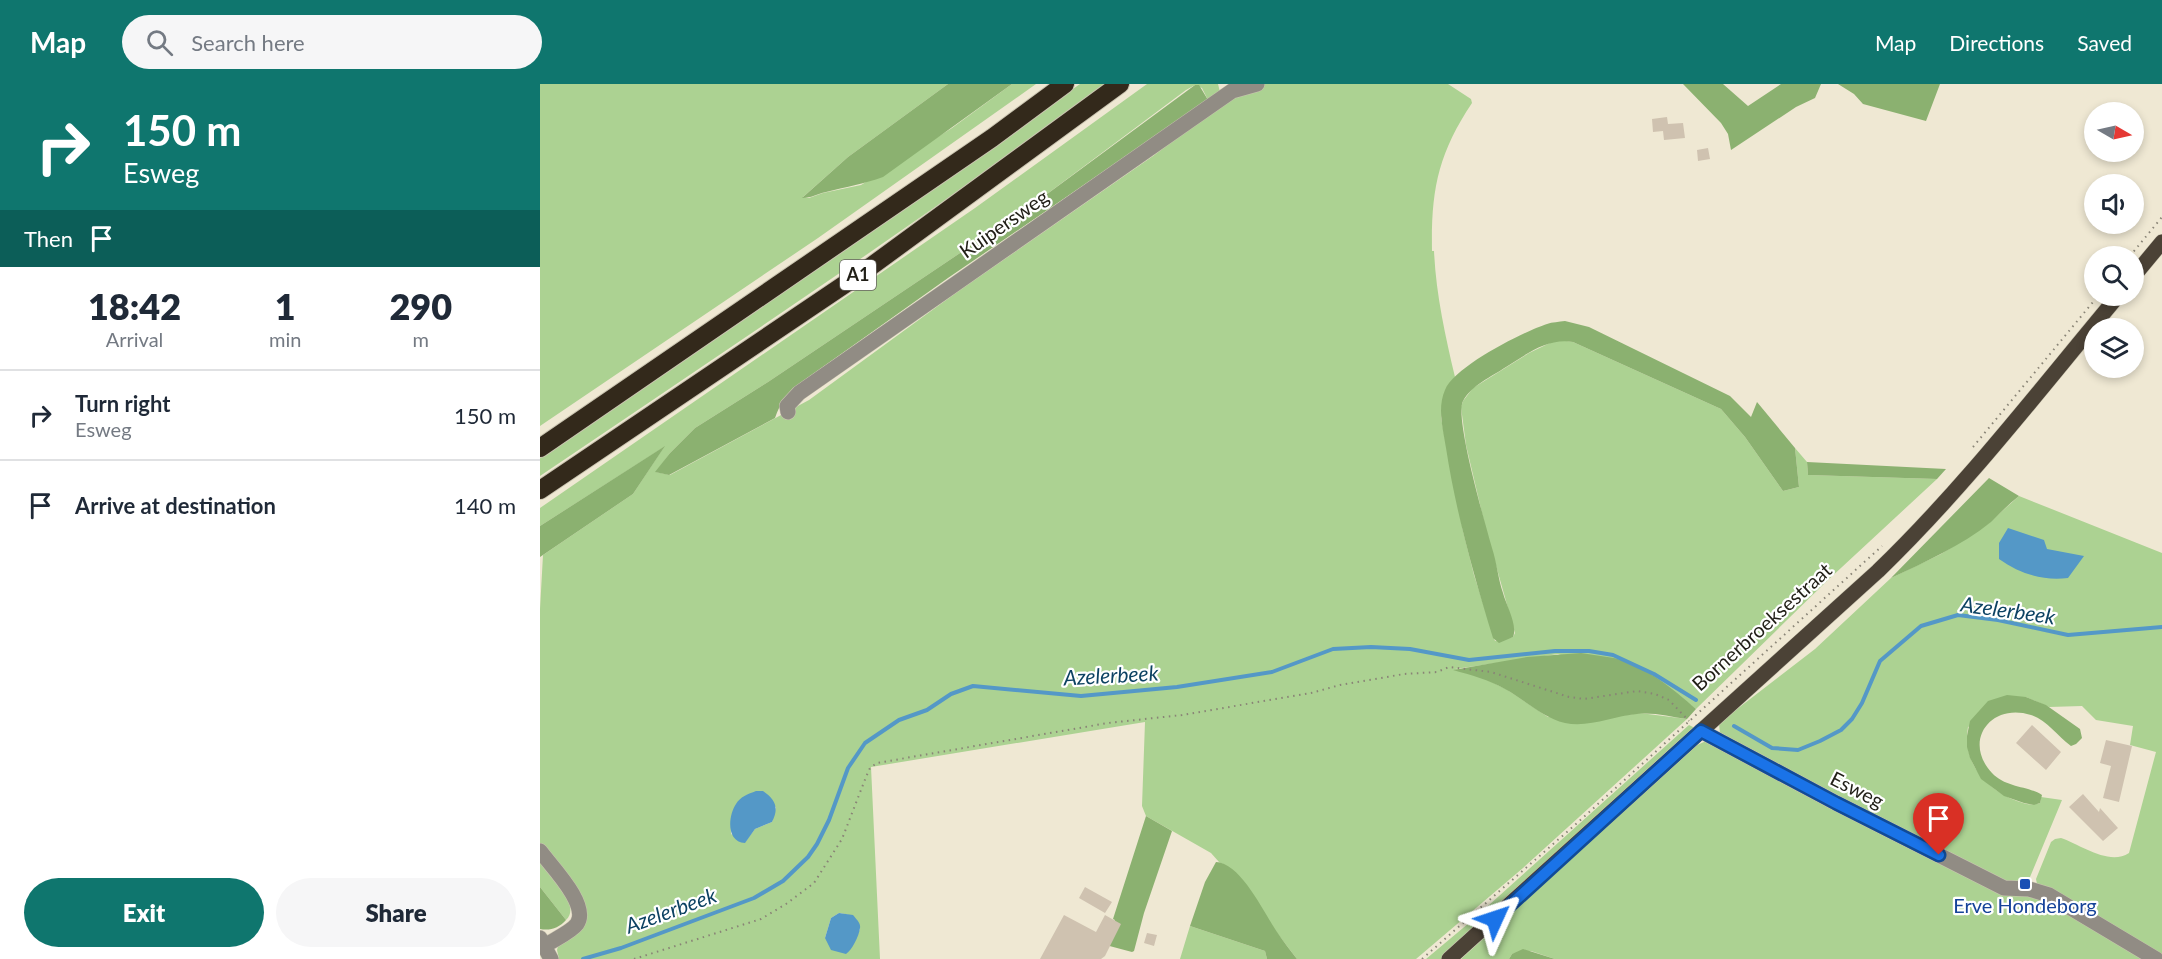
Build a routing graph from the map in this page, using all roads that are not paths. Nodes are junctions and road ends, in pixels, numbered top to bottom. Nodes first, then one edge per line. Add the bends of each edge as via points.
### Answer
1 (1065, 84) edge
2 (1120, 84) edge
3 (1257, 84) edge
4 (2162, 242) edge
5 (2144, 264) edge
6 (2110, 306) edge
7 (788, 412) dead end
8 (540, 448) edge
9 (540, 490) edge
10 (1695, 726) junction
11 (540, 851) edge
12 (546, 947) edge
13 (1449, 959) edge
14 (2156, 959) edge

1 - 8 highway, A1
2 - 9 highway, A1 via 866,270
3 - 7 street, Kuipersweg via 1232,91 1150,147 799,393 787,406
4 - 5 main road
6 - 10 main road, Bornerbroeksestraat via 1918,532 1878,571
10 - 13 main road, Bornerbroeksestraat
10 - 14 street, Esweg via 2004,888 2049,895
11 - 12 street via 579,903 581,914 577,924

